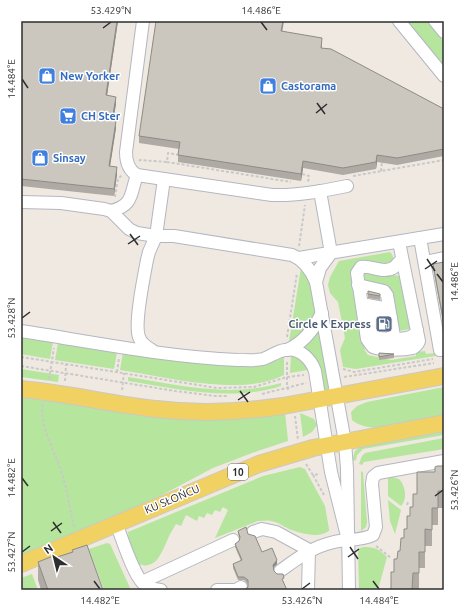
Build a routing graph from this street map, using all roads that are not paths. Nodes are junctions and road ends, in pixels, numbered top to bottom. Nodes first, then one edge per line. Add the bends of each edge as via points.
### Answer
1 (143, 21) edge
2 (399, 21) edge
3 (435, 21) edge
4 (444, 32) edge
5 (444, 76) edge
6 (133, 171) junction
7 (164, 179) junction
8 (349, 181) road end
9 (315, 192) junction
10 (21, 202) edge
11 (113, 206) junction
12 (444, 234) edge
13 (156, 236) junction
14 (420, 238) junction
15 (399, 242) junction
16 (336, 252) junction
17 (299, 258) junction
18 (444, 258) edge
19 (402, 259) junction
20 (425, 262) junction
21 (316, 282) junction
22 (366, 302) junction
23 (322, 313) junction
24 (392, 324) junction
25 (136, 327) junction
26 (21, 331) edge
27 (117, 346) junction
28 (287, 350) junction
29 (161, 352) junction
30 (441, 354) edge
31 (442, 369) edge
32 (23, 389) edge
33 (337, 396) junction
34 (320, 399) junction
35 (444, 423) edge
36 (345, 442) junction
37 (327, 445) junction
38 (444, 461) edge
39 (116, 523) junction
40 (253, 532) dead end
41 (233, 540) dead end
42 (348, 540) junction
43 (309, 550) junction
44 (21, 564) edge
45 (280, 571) dead end
46 (139, 577) junction
47 (238, 589) edge
48 (161, 590) edge
49 (217, 590) edge
50 (308, 590) edge
51 (350, 590) edge

1 - 6 street via 126,152 126,158
2 - 5 street
3 - 4 street
6 - 7 street
6 - 11 street via 132,195 124,206
7 - 9 street via 272,195
7 - 13 street
8 - 9 street
9 - 16 street
10 - 11 street via 61,203 104,209
11 - 13 street via 129,229
12 - 14 street
13 - 17 street via 284,253
13 - 25 street via 147,260
14 - 15 street
14 - 20 street
15 - 16 street
15 - 19 street
16 - 17 street
16 - 21 street via 320,268
17 - 21 street via 311,271
18 - 20 street
19 - 22 street via 389,270 361,267 356,274
19 - 24 street via 419,341 417,345 414,348
20 - 30 street
21 - 23 street
22 - 24 street
22 - 24 street
22 - 24 street via 384,291
22 - 24 street via 367,339 370,344 376,348
23 - 28 street via 306,337
23 - 33 street
25 - 27 street via 132,338
25 - 29 street via 142,343
26 - 27 street
27 - 29 street
28 - 29 street via 254,360
28 - 34 street via 306,356 312,365
31 - 33 main road
32 - 34 main road via 157,409 217,412
33 - 34 main road
33 - 36 street
34 - 37 street
35 - 36 main road, KU SŁOŃCU / 10
36 - 37 main road, KU SŁOŃCU / 10
36 - 42 street
37 - 39 main road, KU SŁOŃCU / 10 via 259,464
37 - 42 street
38 - 42 street via 378,473 373,477 376,527 373,535
39 - 44 main road, KU SŁOŃCU / 10
39 - 46 street
40 - 43 street via 262,529 276,532
41 - 46 street
42 - 43 street via 324,544
42 - 51 street
43 - 45 street
43 - 50 street
46 - 48 street via 148,587
47 - 49 street

